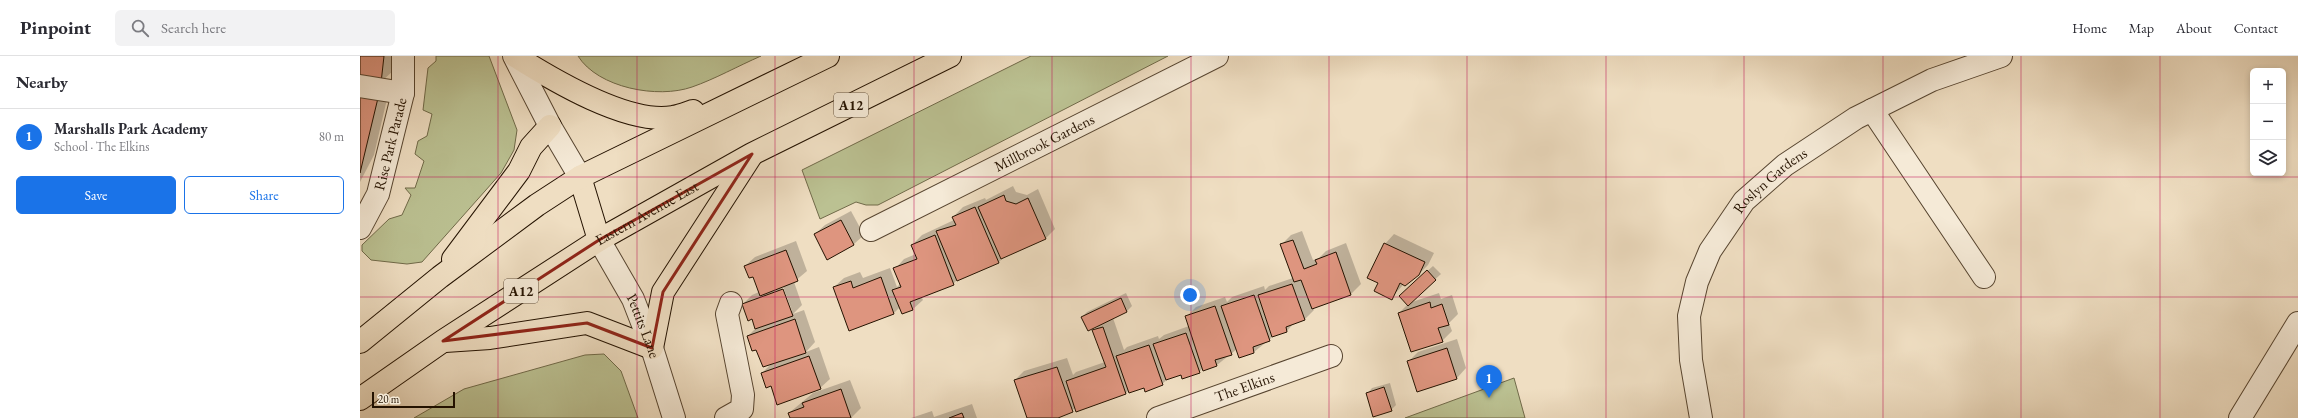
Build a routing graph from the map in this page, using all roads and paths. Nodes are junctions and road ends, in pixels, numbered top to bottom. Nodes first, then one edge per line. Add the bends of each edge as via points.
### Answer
1 (403, 56) edge
2 (514, 56) edge
3 (828, 56) edge
4 (950, 56) edge
5 (1217, 56) edge
6 (2001, 56) edge
7 (360, 86) edge
8 (403, 93) junction
9 (750, 93) junction
10 (1872, 110) junction
11 (550, 126) junction
12 (752, 154) junction
13 (580, 177) junction
14 (360, 228) edge
15 (872, 230) dead end
16 (599, 240) junction
17 (440, 277) junction
18 (1984, 277) dead end
19 (731, 303) dead end
20 (2298, 323) edge
21 (443, 341) junction
22 (360, 342) edge
23 (652, 348) junction
24 (1331, 356) dead end
25 (360, 399) edge
26 (674, 418) edge
27 (726, 418) edge
28 (1158, 418) edge
29 (1701, 418) edge
30 (2240, 418) edge

1 - 8 street, Rise Park Parade
2 - 9 highway via 563,86 632,114 646,117 672,118
2 - 11 street
3 - 9 highway
4 - 12 highway, Eastern Avenue East / A12
5 - 15 street, Millbrook Gardens
6 - 10 street, Roslyn Gardens via 1932,80
7 - 8 street
8 - 14 street, Rise Park Parade via 378,194
9 - 13 highway
10 - 18 street
10 - 29 street, Roslyn Gardens via 1785,165 1744,201 1710,251 1697,282 1689,316 1691,360
11 - 13 street
11 - 17 highway via 531,147 519,171
12 - 16 highway, Eastern Avenue East / A12
12 - 23 highway via 663,292
13 - 16 highway
13 - 17 highway via 537,205
16 - 21 highway, Eastern Avenue East / A12
16 - 23 street, Pettits Lane via 628,289
17 - 22 highway
19 - 27 street via 727,314 743,395 742,409
20 - 30 street
21 - 23 highway via 490,338 586,323
21 - 25 highway, Eastern Avenue East / A12
23 - 26 street, Pettits Lane
24 - 28 street, The Elkins

